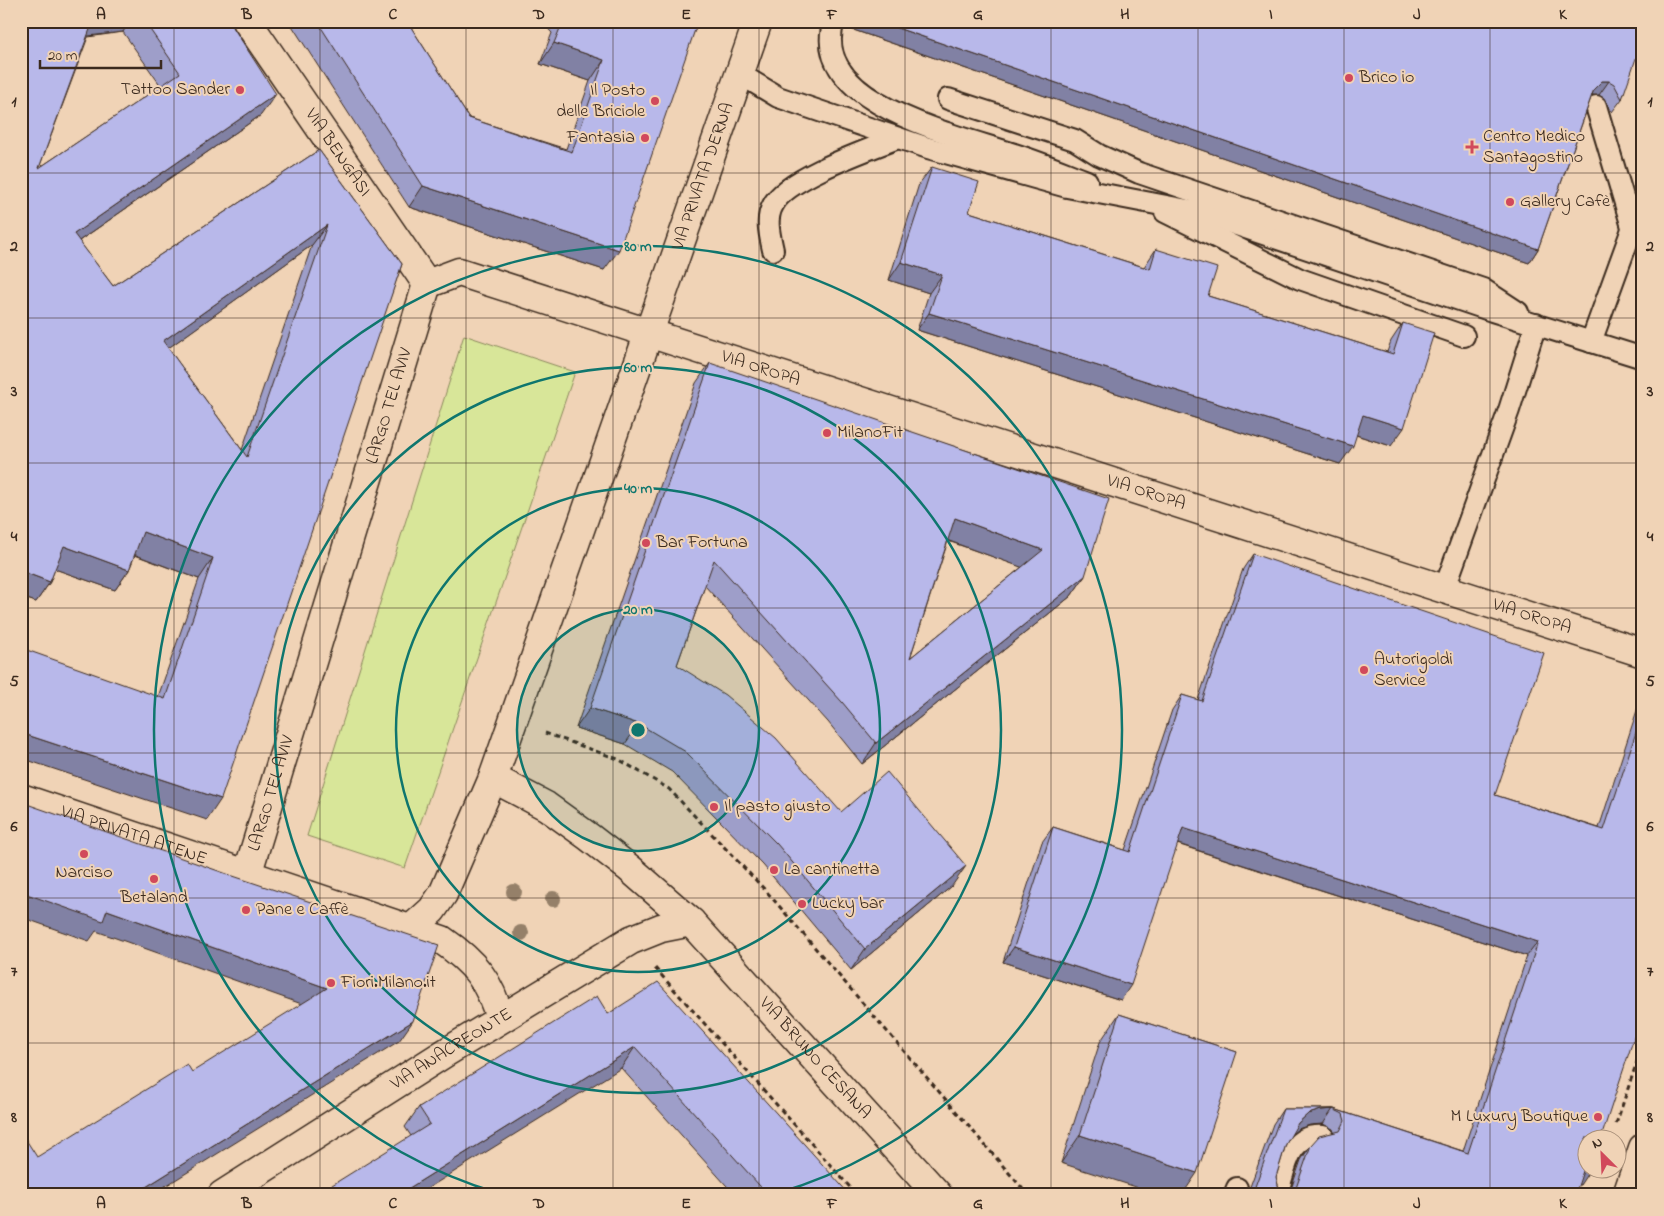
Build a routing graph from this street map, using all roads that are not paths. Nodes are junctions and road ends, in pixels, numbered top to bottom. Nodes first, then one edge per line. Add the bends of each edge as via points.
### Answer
1 (247, 21) edge
2 (758, 21) edge
3 (834, 21) edge
4 (740, 74) junction
5 (948, 99) dead end
6 (1596, 106) edge
7 (898, 138) junction
8 (1643, 199) edge
9 (1138, 200) junction
10 (1632, 227) junction
11 (773, 250) dead end
12 (427, 284) junction
13 (1536, 324) junction
14 (650, 332) junction
15 (1464, 336) dead end
16 (1591, 342) junction
17 (1643, 358) edge
18 (1444, 590) junction
19 (1643, 653) edge
20 (493, 778) junction
21 (21, 798) edge
22 (247, 875) junction
23 (691, 922) junction
24 (412, 928) junction
25 (500, 1019) junction
26 (1324, 1136) edge
27 (1643, 1148) edge
28 (222, 1195) edge
29 (938, 1195) edge
30 (1277, 1195) edge
31 (1626, 1195) edge

1 - 12 street, VIA BENGASI
2 - 4 street, VIA PRIVATA DERNA
3 - 9 lane via 831,46 837,62 845,78 869,99 922,124 1017,154
4 - 7 lane via 778,97
4 - 14 street, VIA PRIVATA DERNA
5 - 13 lane via 1075,140 1139,173 1483,289
6 - 10 lane
7 - 9 lane via 1067,187
7 - 11 lane via 852,156 788,189 773,204 769,218
8 - 10 lane
9 - 13 lane via 1198,212
9 - 15 lane via 1300,279
10 - 16 lane
12 - 14 street via 459,272
12 - 22 street, LARGO TEL AVIV
13 - 16 lane
13 - 18 lane via 1509,410
14 - 18 street, VIA OROPA
14 - 20 street
16 - 17 lane
18 - 19 street, VIA OROPA
20 - 23 street via 546,806 589,837
20 - 24 street via 442,894 432,910
21 - 22 street, VIA PRIVATA ATENE
22 - 24 street, LARGO TEL AVIV
23 - 25 street, VIA ANACREONTE via 661,928 631,940
23 - 29 street, VIA BRUNO CESANA
24 - 25 street via 442,940 470,961 485,981
25 - 28 street, VIA ANACREONTE
26 - 30 lane via 1312,1135 1301,1139 1291,1152
27 - 31 street

